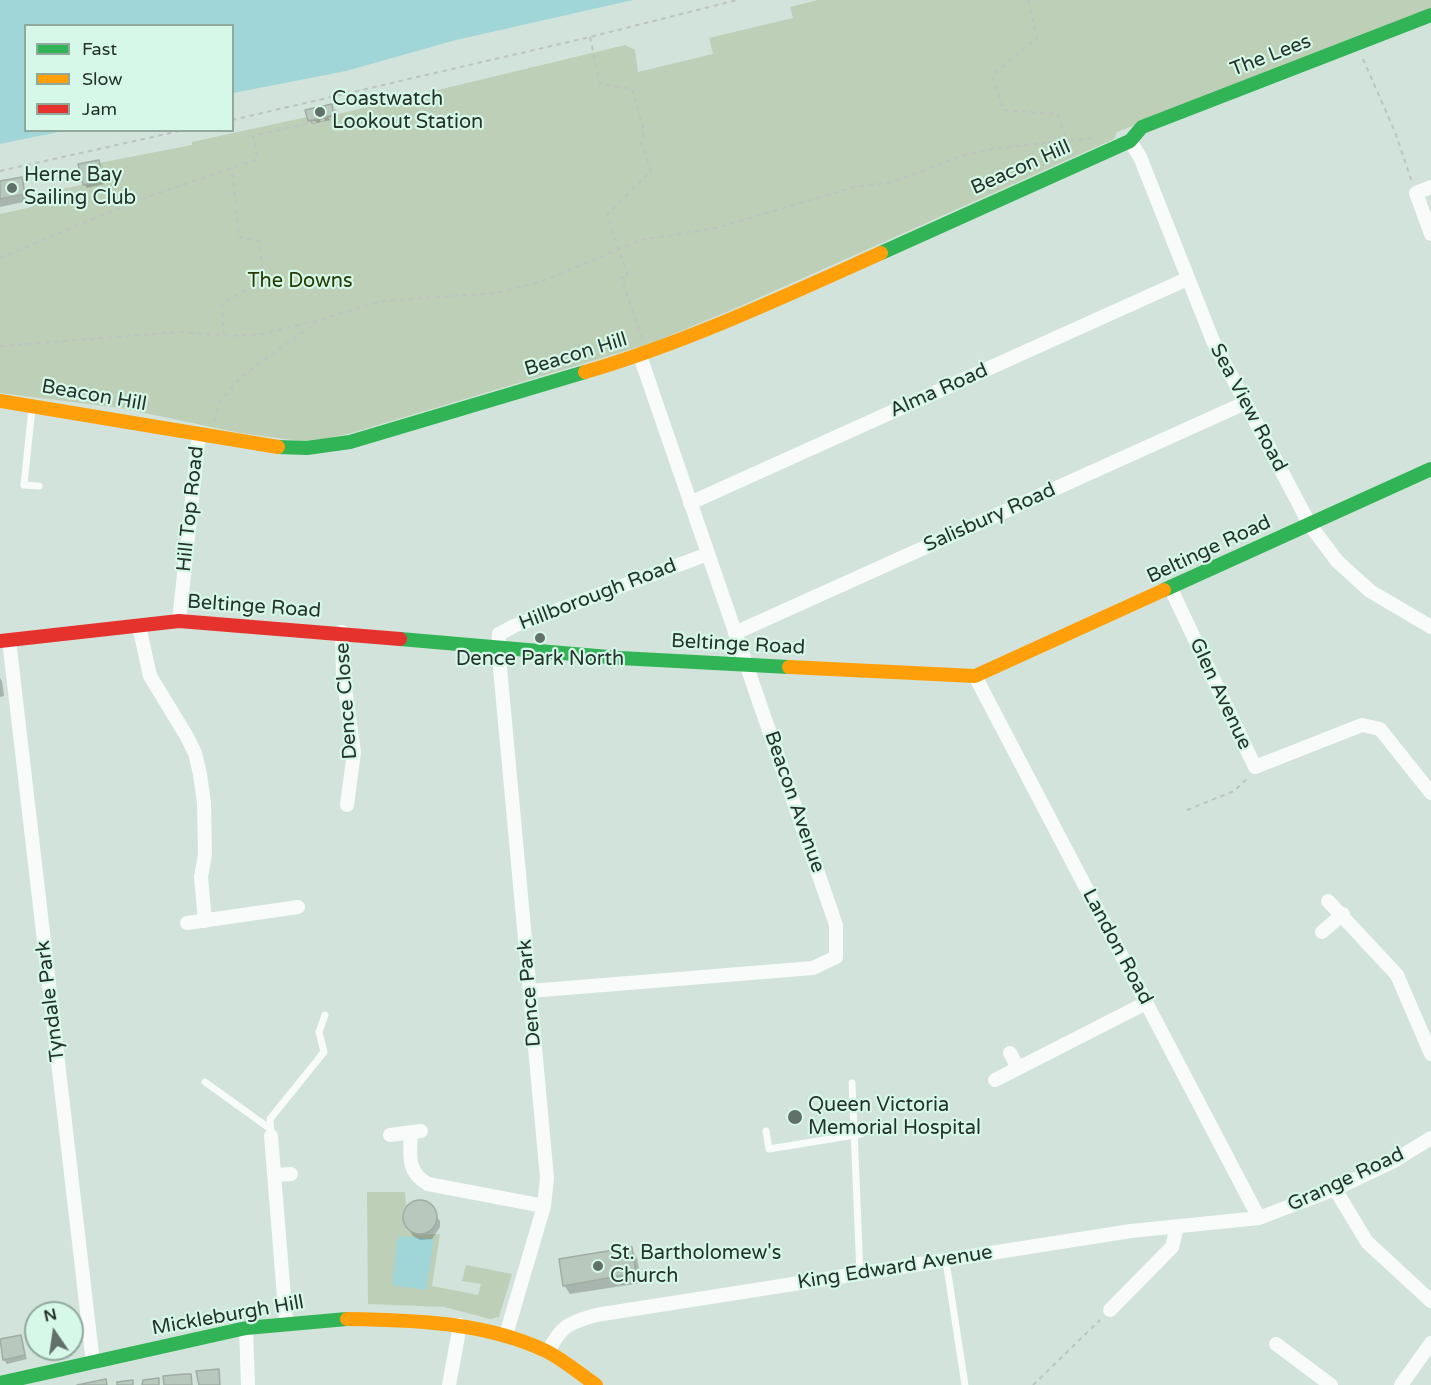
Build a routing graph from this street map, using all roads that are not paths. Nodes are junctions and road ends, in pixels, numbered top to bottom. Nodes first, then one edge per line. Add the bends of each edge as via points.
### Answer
1 (1431, 15) edge
2 (1130, 141) junction
3 (1431, 187) edge
4 (1431, 234) edge
5 (1188, 279) junction
6 (644, 354) junction
7 (0, 401) edge
8 (1245, 403) junction
9 (33, 405) junction
10 (204, 435) junction
11 (1431, 469) edge
12 (39, 486) dead end
13 (690, 503) junction
14 (1310, 525) junction
15 (708, 554) junction
16 (1171, 589) junction
17 (179, 621) junction
18 (140, 626) junction
19 (1431, 627) edge
20 (342, 632) junction
21 (735, 633) junction
22 (5, 640) edge
23 (498, 646) junction
24 (747, 666) junction
25 (975, 676) junction
26 (1431, 793) edge
27 (347, 805) dead end
28 (1328, 901) dead end
29 (298, 907) dead end
30 (1343, 914) junction
31 (205, 921) junction
32 (187, 923) dead end
33 (1322, 932) dead end
34 (530, 991) junction
35 (1146, 1003) junction
36 (325, 1015) dead end
37 (1010, 1053) dead end
38 (1431, 1053) edge
39 (1018, 1068) junction
40 (994, 1080) dead end
41 (204, 1082) dead end
42 (852, 1083) dead end
43 (766, 1131) dead end
44 (270, 1132) junction
45 (390, 1135) dead end
46 (858, 1135) junction
47 (1431, 1138) edge
48 (291, 1174) dead end
49 (274, 1175) junction
50 (1335, 1189) junction
51 (544, 1206) junction
52 (1259, 1218) junction
53 (1177, 1227) junction
54 (946, 1261) junction
55 (860, 1274) junction
56 (1431, 1301) edge
57 (1110, 1310) road end
58 (286, 1322) junction
59 (460, 1325) junction
60 (246, 1328) junction
61 (506, 1335) junction
62 (1431, 1343) edge
63 (1276, 1344) dead end
64 (548, 1352) junction
65 (93, 1363) junction
66 (0, 1383) edge
67 (248, 1385) edge
68 (449, 1385) edge
69 (596, 1385) edge
70 (966, 1385) edge
71 (1331, 1385) edge
72 (1401, 1385) edge

1 - 2 street, The Lees via 1142,127
2 - 5 street, Sea View Road via 1140,157
2 - 6 street, Beacon Hill via 743,315
3 - 4 street via 1416,193
5 - 8 street, Sea View Road via 1213,341
5 - 13 street, Alma Road
6 - 10 street, Beacon Hill via 324,448 285,449
6 - 13 street, Beacon Avenue
7 - 9 street, Beacon Hill
8 - 14 street, Sea View Road
8 - 21 street, Salisbury Road
9 - 10 street, Beacon Hill
9 - 12 lane via 24,485
10 - 17 street, Hill Top Road
11 - 14 street, Beltinge Road
13 - 15 street, Beacon Avenue
14 - 16 street, Beltinge Road
14 - 19 street, Sea View Road via 1337,561 1370,591
15 - 21 street, Beacon Avenue
15 - 23 street, Hillborough Road via 514,626 500,634
16 - 25 street, Beltinge Road
16 - 26 street, Glen Avenue via 1255,767 1362,725 1380,729
17 - 18 street, Beltinge Road
17 - 20 street, Beltinge Road
18 - 22 street, Beltinge Road
18 - 31 street via 150,676 195,753 210,854 201,877
20 - 23 street, Beltinge Road
20 - 27 street, Dence Close via 343,674 354,752
21 - 24 street, Beacon Avenue
22 - 65 street, Tyndale Park
23 - 24 street, Beltinge Road
23 - 34 street, Dence Park
24 - 25 street, Beltinge Road
24 - 34 street, Beacon Avenue via 836,925 836,957 813,968
25 - 35 street, Landon Road
28 - 30 street
29 - 31 street
30 - 33 street
30 - 38 street via 1397,975
31 - 32 street
34 - 51 street, Dence Park via 547,1178
35 - 39 street
35 - 52 street, Landon Road
36 - 44 lane via 319,1032 324,1052 270,1119
37 - 39 street
39 - 40 street
41 - 44 lane
42 - 46 lane
43 - 46 lane via 769,1149
44 - 49 street
45 - 51 street via 416,1131 410,1162 413,1173 428,1184
46 - 55 lane
47 - 50 street, Grange Road
48 - 49 street
49 - 58 street
50 - 52 street, Grange Road
50 - 56 street via 1367,1242
51 - 61 street, Dence Park
52 - 53 street, King Edward Avenue
53 - 54 street, King Edward Avenue
53 - 57 street via 1172,1246
54 - 55 street, King Edward Avenue
54 - 70 lane
55 - 64 street, King Edward Avenue via 596,1315 572,1322 558,1332
58 - 59 street, Mickleburgh Hill via 415,1320
58 - 60 street, Mickleburgh Hill
59 - 61 street, Mickleburgh Hill
59 - 68 street
60 - 65 street, Mickleburgh Hill
60 - 67 street
61 - 64 street, Mickleburgh Hill
62 - 72 street
63 - 71 street
64 - 69 street, Mickleburgh Hill
65 - 66 street, Mickleburgh Hill

